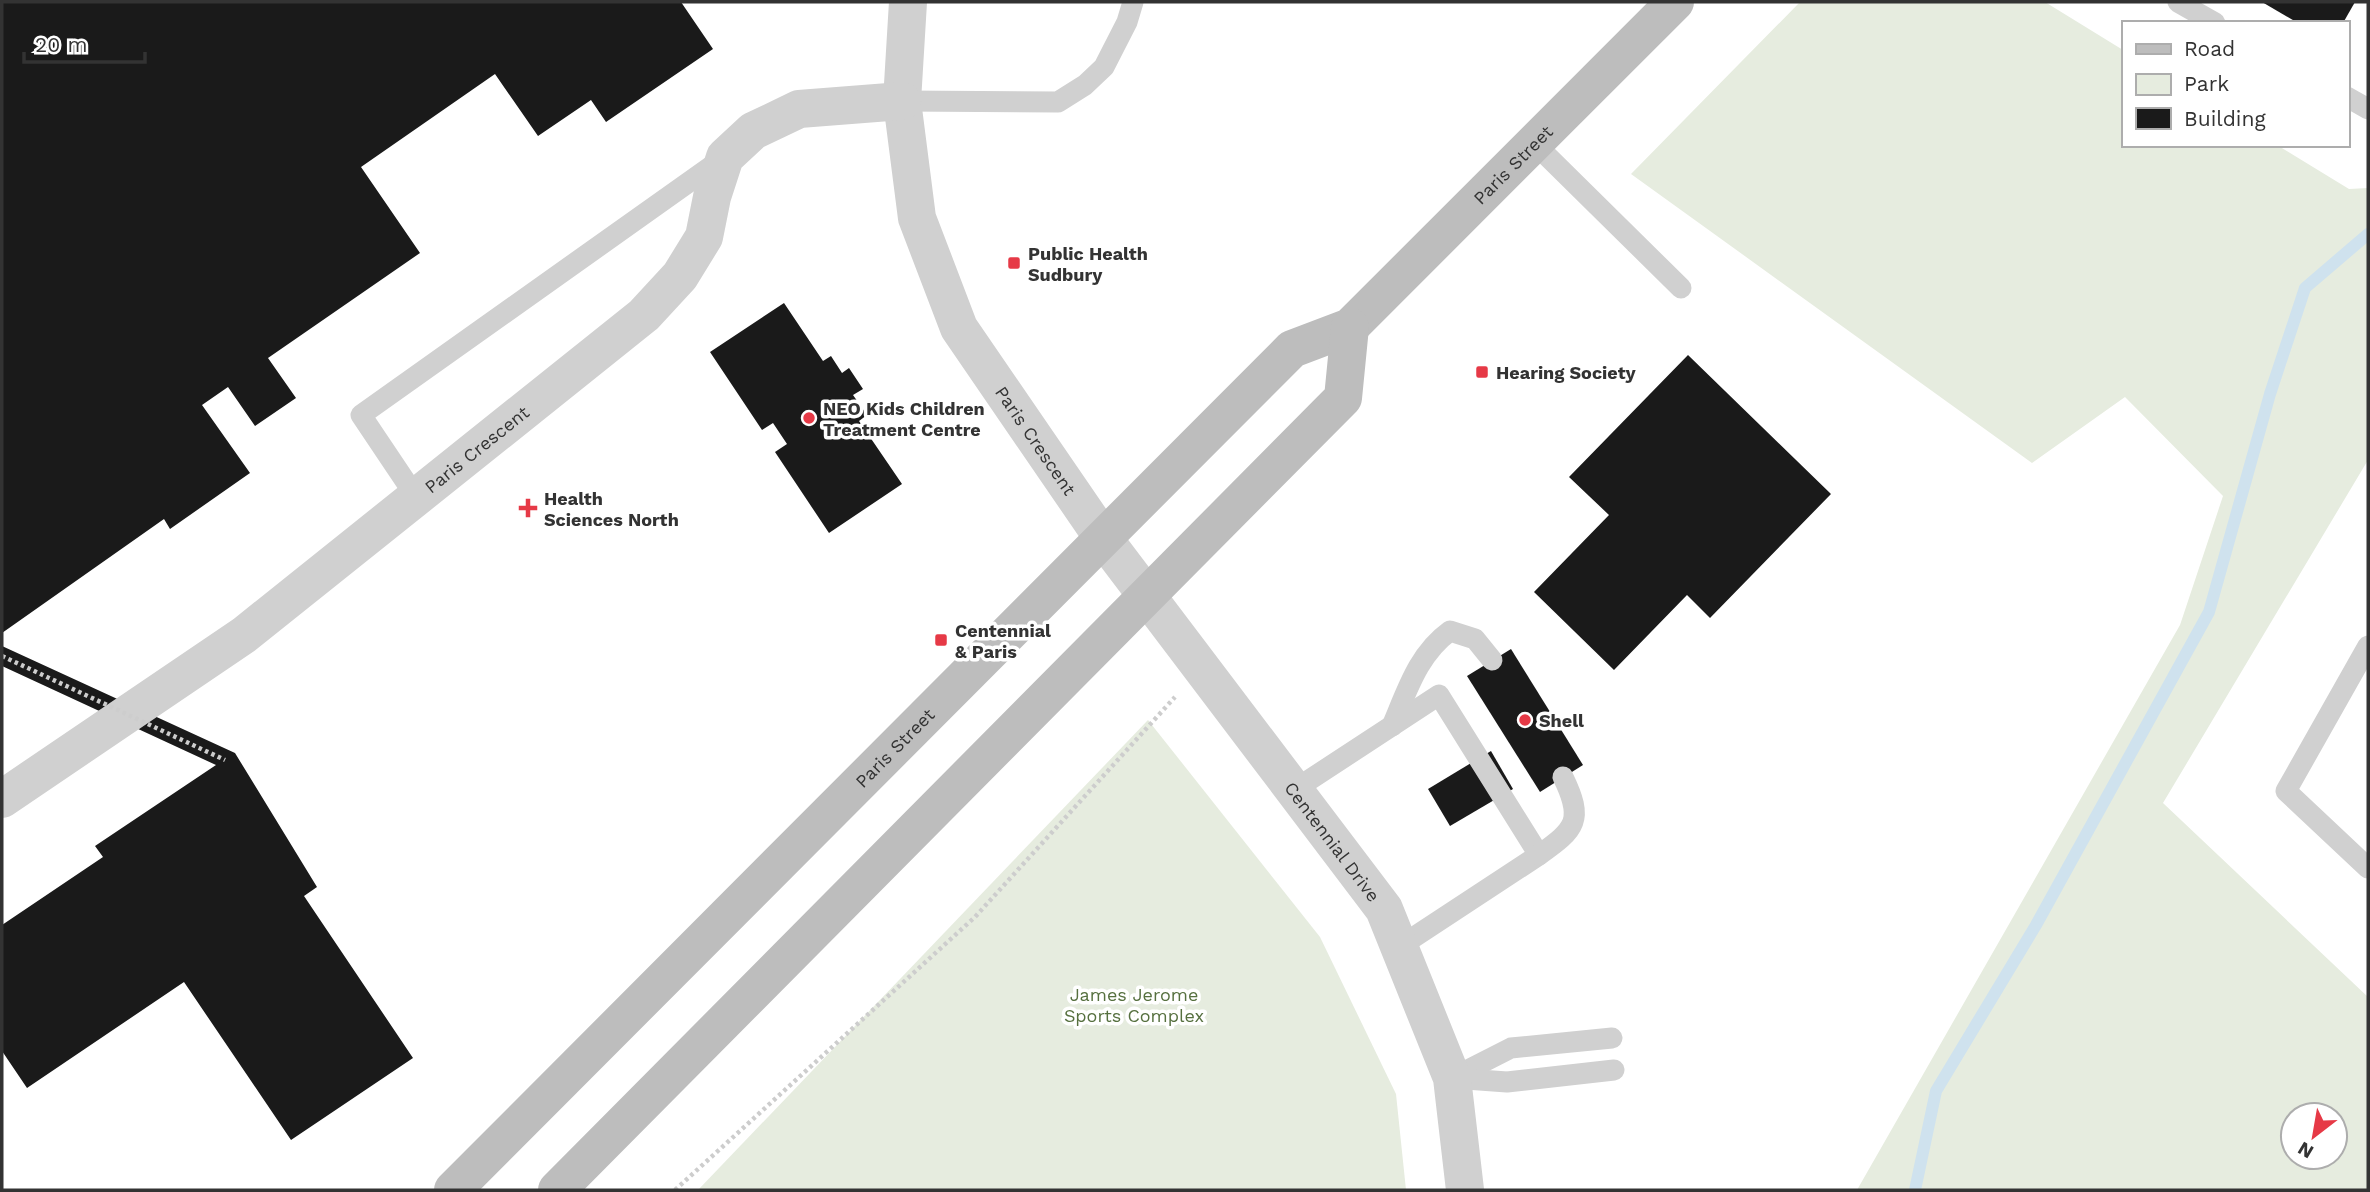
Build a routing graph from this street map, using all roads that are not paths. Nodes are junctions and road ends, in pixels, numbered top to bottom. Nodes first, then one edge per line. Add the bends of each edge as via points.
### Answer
1 (908, 2) edge
2 (1133, 2) edge
3 (1675, 2) edge
4 (2178, 2) edge
5 (2211, 21) edge
6 (2349, 98) edge
7 (902, 101) junction
8 (2368, 109) edge
9 (1534, 143) junction
10 (725, 157) junction
11 (1681, 288) dead end
12 (1350, 327) junction
13 (416, 497) junction
14 (1103, 538) junction
15 (1145, 594) junction
16 (2368, 646) edge
17 (1492, 660) dead end
18 (1392, 726) junction
19 (1563, 777) dead end
20 (1294, 790) junction
21 (2, 799) edge
22 (1539, 855) junction
23 (2368, 868) edge
24 (1399, 947) junction
25 (1612, 1038) dead end
26 (1614, 1070) dead end
27 (1452, 1077) junction
28 (453, 1190) edge
29 (557, 1190) edge
30 (1465, 1190) edge

1 - 7 street, Paris Crescent
2 - 7 lane via 1104,68 1058,102
3 - 9 main road, Paris Street
4 - 5 lane
6 - 8 lane
7 - 10 street, Paris Crescent via 800,108 752,131
7 - 14 street, Paris Crescent via 917,218 959,328
9 - 11 lane
9 - 12 main road, Paris Street
10 - 13 street, Paris Crescent via 704,237 680,276 644,315
10 - 13 lane via 361,415
12 - 14 main road, Paris Street via 1292,349
12 - 15 main road via 1343,398
13 - 21 street, Paris Crescent via 244,635
14 - 15 street, Centennial Drive
14 - 28 main road, Paris Street
15 - 20 street, Centennial Drive
15 - 29 main road
16 - 23 lane via 2286,791
17 - 18 lane via 1475,639 1450,631 1417,667
18 - 20 lane
18 - 22 lane via 1440,695
19 - 22 lane via 1575,802 1574,816 1567,835
20 - 24 street, Centennial Drive via 1384,909
22 - 24 lane
24 - 27 street, Centennial Drive
25 - 27 lane via 1511,1048
26 - 27 lane via 1507,1082
27 - 30 street, Centennial Drive

